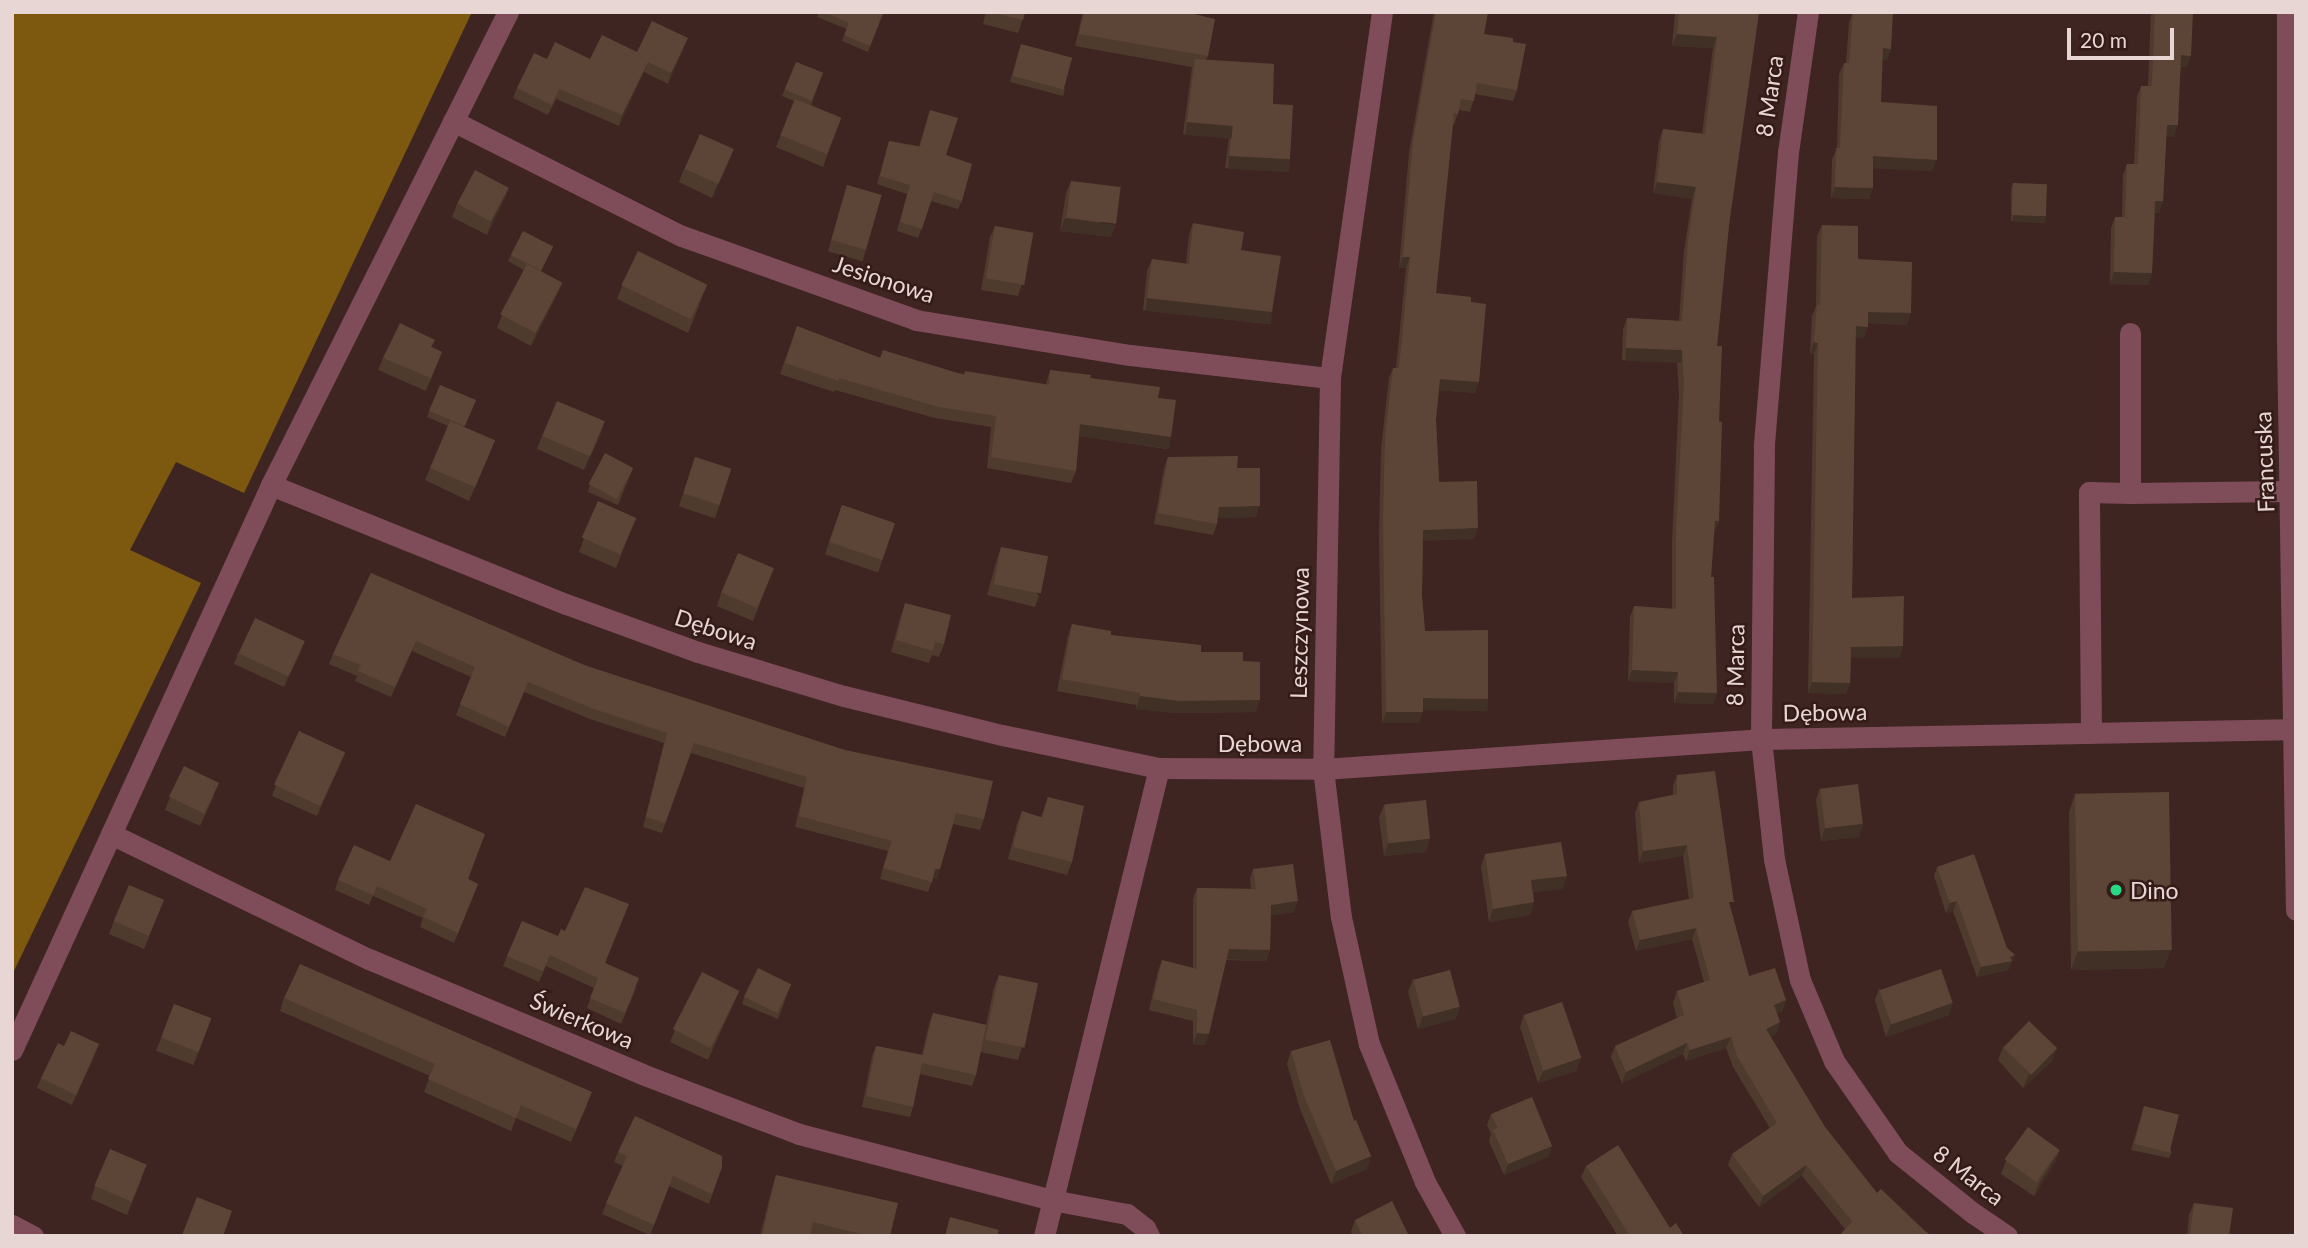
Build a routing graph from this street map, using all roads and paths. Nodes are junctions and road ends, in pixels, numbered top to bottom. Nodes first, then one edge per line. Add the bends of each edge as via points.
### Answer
1 (508, 12) edge
2 (1382, 12) edge
3 (1808, 12) edge
4 (2287, 12) edge
5 (453, 121) junction
6 (2130, 333) dead end
7 (2292, 339) edge
8 (1330, 378) junction
9 (2292, 423) edge
10 (271, 485) junction
11 (2290, 491) junction
12 (2130, 493) junction
13 (2295, 716) edge
14 (2091, 733) junction
15 (1761, 739) junction
16 (1159, 768) junction
17 (1323, 769) junction
18 (111, 834) junction
19 (2295, 874) edge
20 (2296, 910) edge
21 (12, 1050) edge
22 (1052, 1200) junction
23 (12, 1225) edge
24 (33, 1236) edge
25 (1044, 1236) edge
26 (1149, 1236) edge
27 (1455, 1236) edge
28 (2007, 1236) edge

1 - 5 street
2 - 8 street, Leszczynowa
3 - 15 street, 8 Marca via 1788,152 1764,446
4 - 7 street, Francuska
5 - 8 street, Jesionowa via 682,236 916,320 1130,355
5 - 10 street
6 - 12 street
7 - 9 street, Francuska
8 - 17 street, Leszczynowa
9 - 11 street, Francuska
10 - 16 street, Dębowa via 698,652 844,696
10 - 18 street
11 - 12 street
11 - 13 street, Francuska
12 - 14 street via 2089,492
13 - 14 street, Dębowa
13 - 19 street, Francuska
14 - 15 street, Dębowa
15 - 17 street, Dębowa
15 - 28 street, 8 Marca via 1774,859 1800,980 1833,1061 1898,1153
16 - 17 street, Dębowa
16 - 22 street
17 - 27 street, Leszczynowa via 1341,917 1369,1044 1425,1182
18 - 21 street
18 - 22 street, Świerkowa via 369,959 654,1079 799,1134
19 - 20 street, Francuska
22 - 25 street
22 - 26 street, Świerkowa via 1127,1214
23 - 24 street

